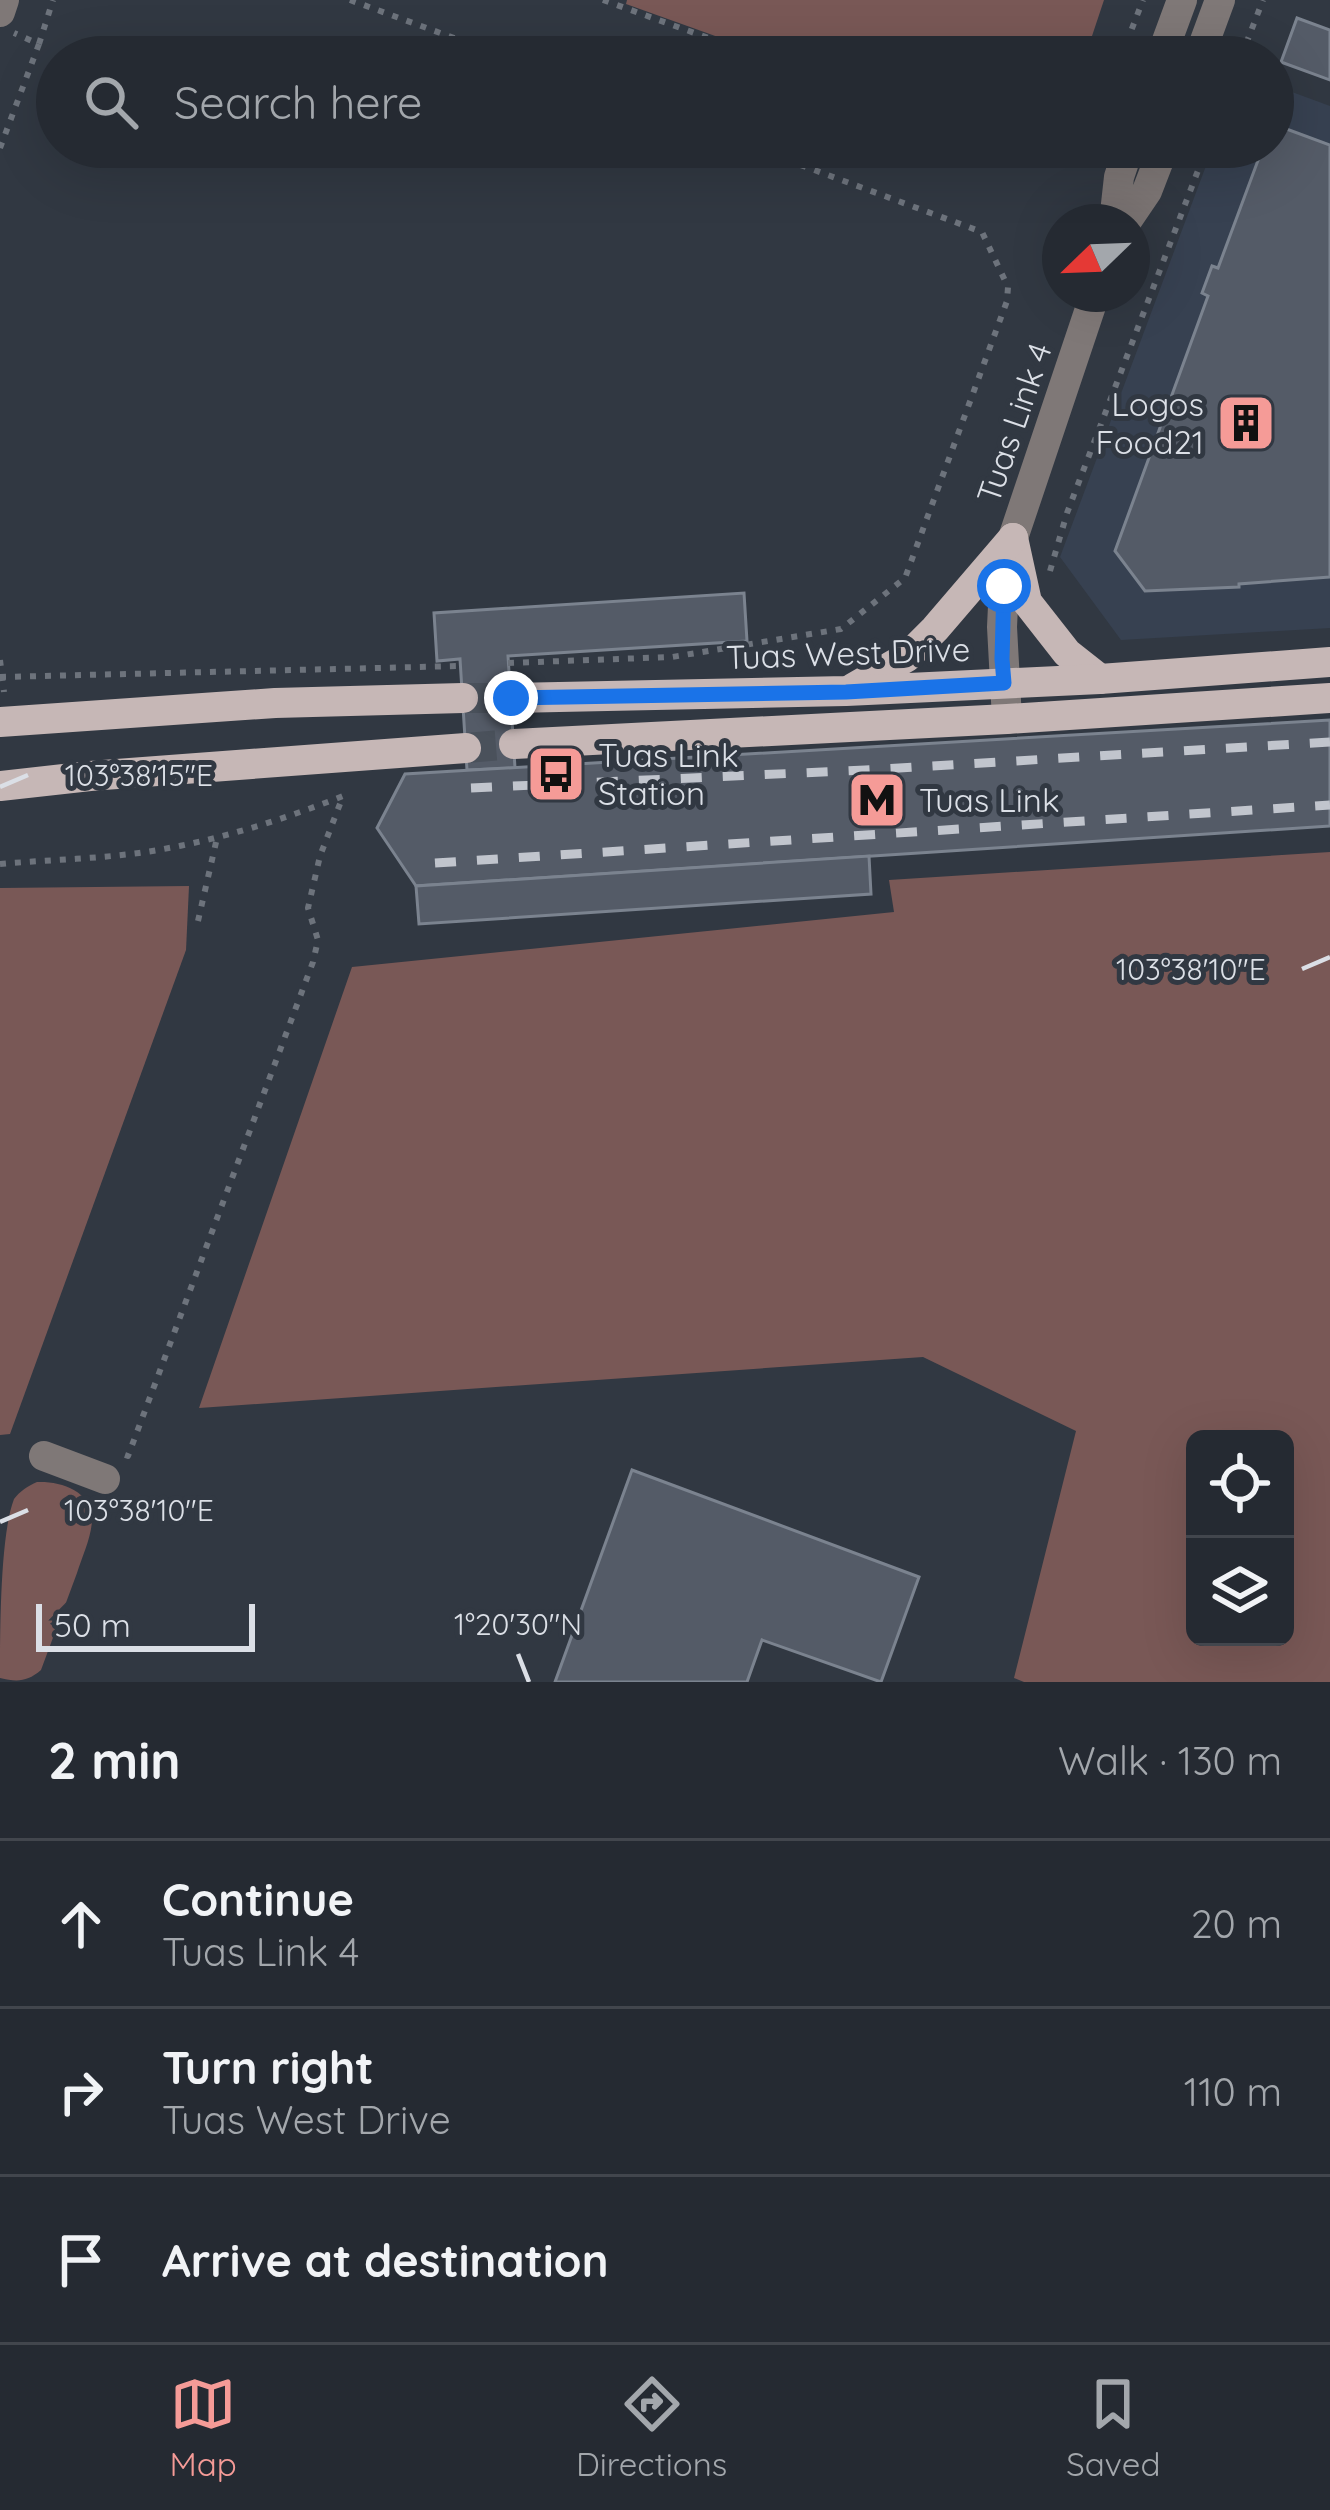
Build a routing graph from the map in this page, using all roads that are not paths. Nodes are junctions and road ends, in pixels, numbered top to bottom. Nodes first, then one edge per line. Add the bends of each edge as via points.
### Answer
1 (4, 0) edge
2 (1182, 0) edge
3 (1220, 0) edge
4 (0, 12) edge
5 (1169, 36) edge
6 (1207, 36) edge
7 (1122, 168) edge
8 (1156, 168) edge
9 (1116, 204) edge
10 (1138, 204) edge
11 (1089, 312) edge
12 (1013, 538) junction
13 (1330, 662) edge
14 (1100, 679) junction
15 (1004, 683) junction
16 (846, 692) junction
17 (463, 698) tunnel mouth
18 (511, 698) tunnel mouth
19 (1330, 698) edge
20 (1007, 719) junction
21 (0, 722) edge
22 (514, 744) tunnel mouth
23 (466, 748) tunnel mouth
24 (0, 786) edge
25 (44, 1456) dead end
26 (110, 1466) road end

1 - 4 street
2 - 5 street
3 - 6 street
7 - 9 street
8 - 10 street
11 - 12 street, Tuas Link 4
12 - 14 main road via 1028,602 1067,653
12 - 15 street, Tuas Link 4 via 1004,586
12 - 16 main road via 907,657
13 - 14 main road, Tuas West Drive
14 - 15 main road, Tuas West Drive
15 - 16 main road, Tuas West Drive
15 - 20 street, Tuas Link 4
16 - 18 main road, Tuas West Drive
17 - 21 main road
19 - 20 main road
20 - 22 main road
23 - 24 main road
25 - 26 street

